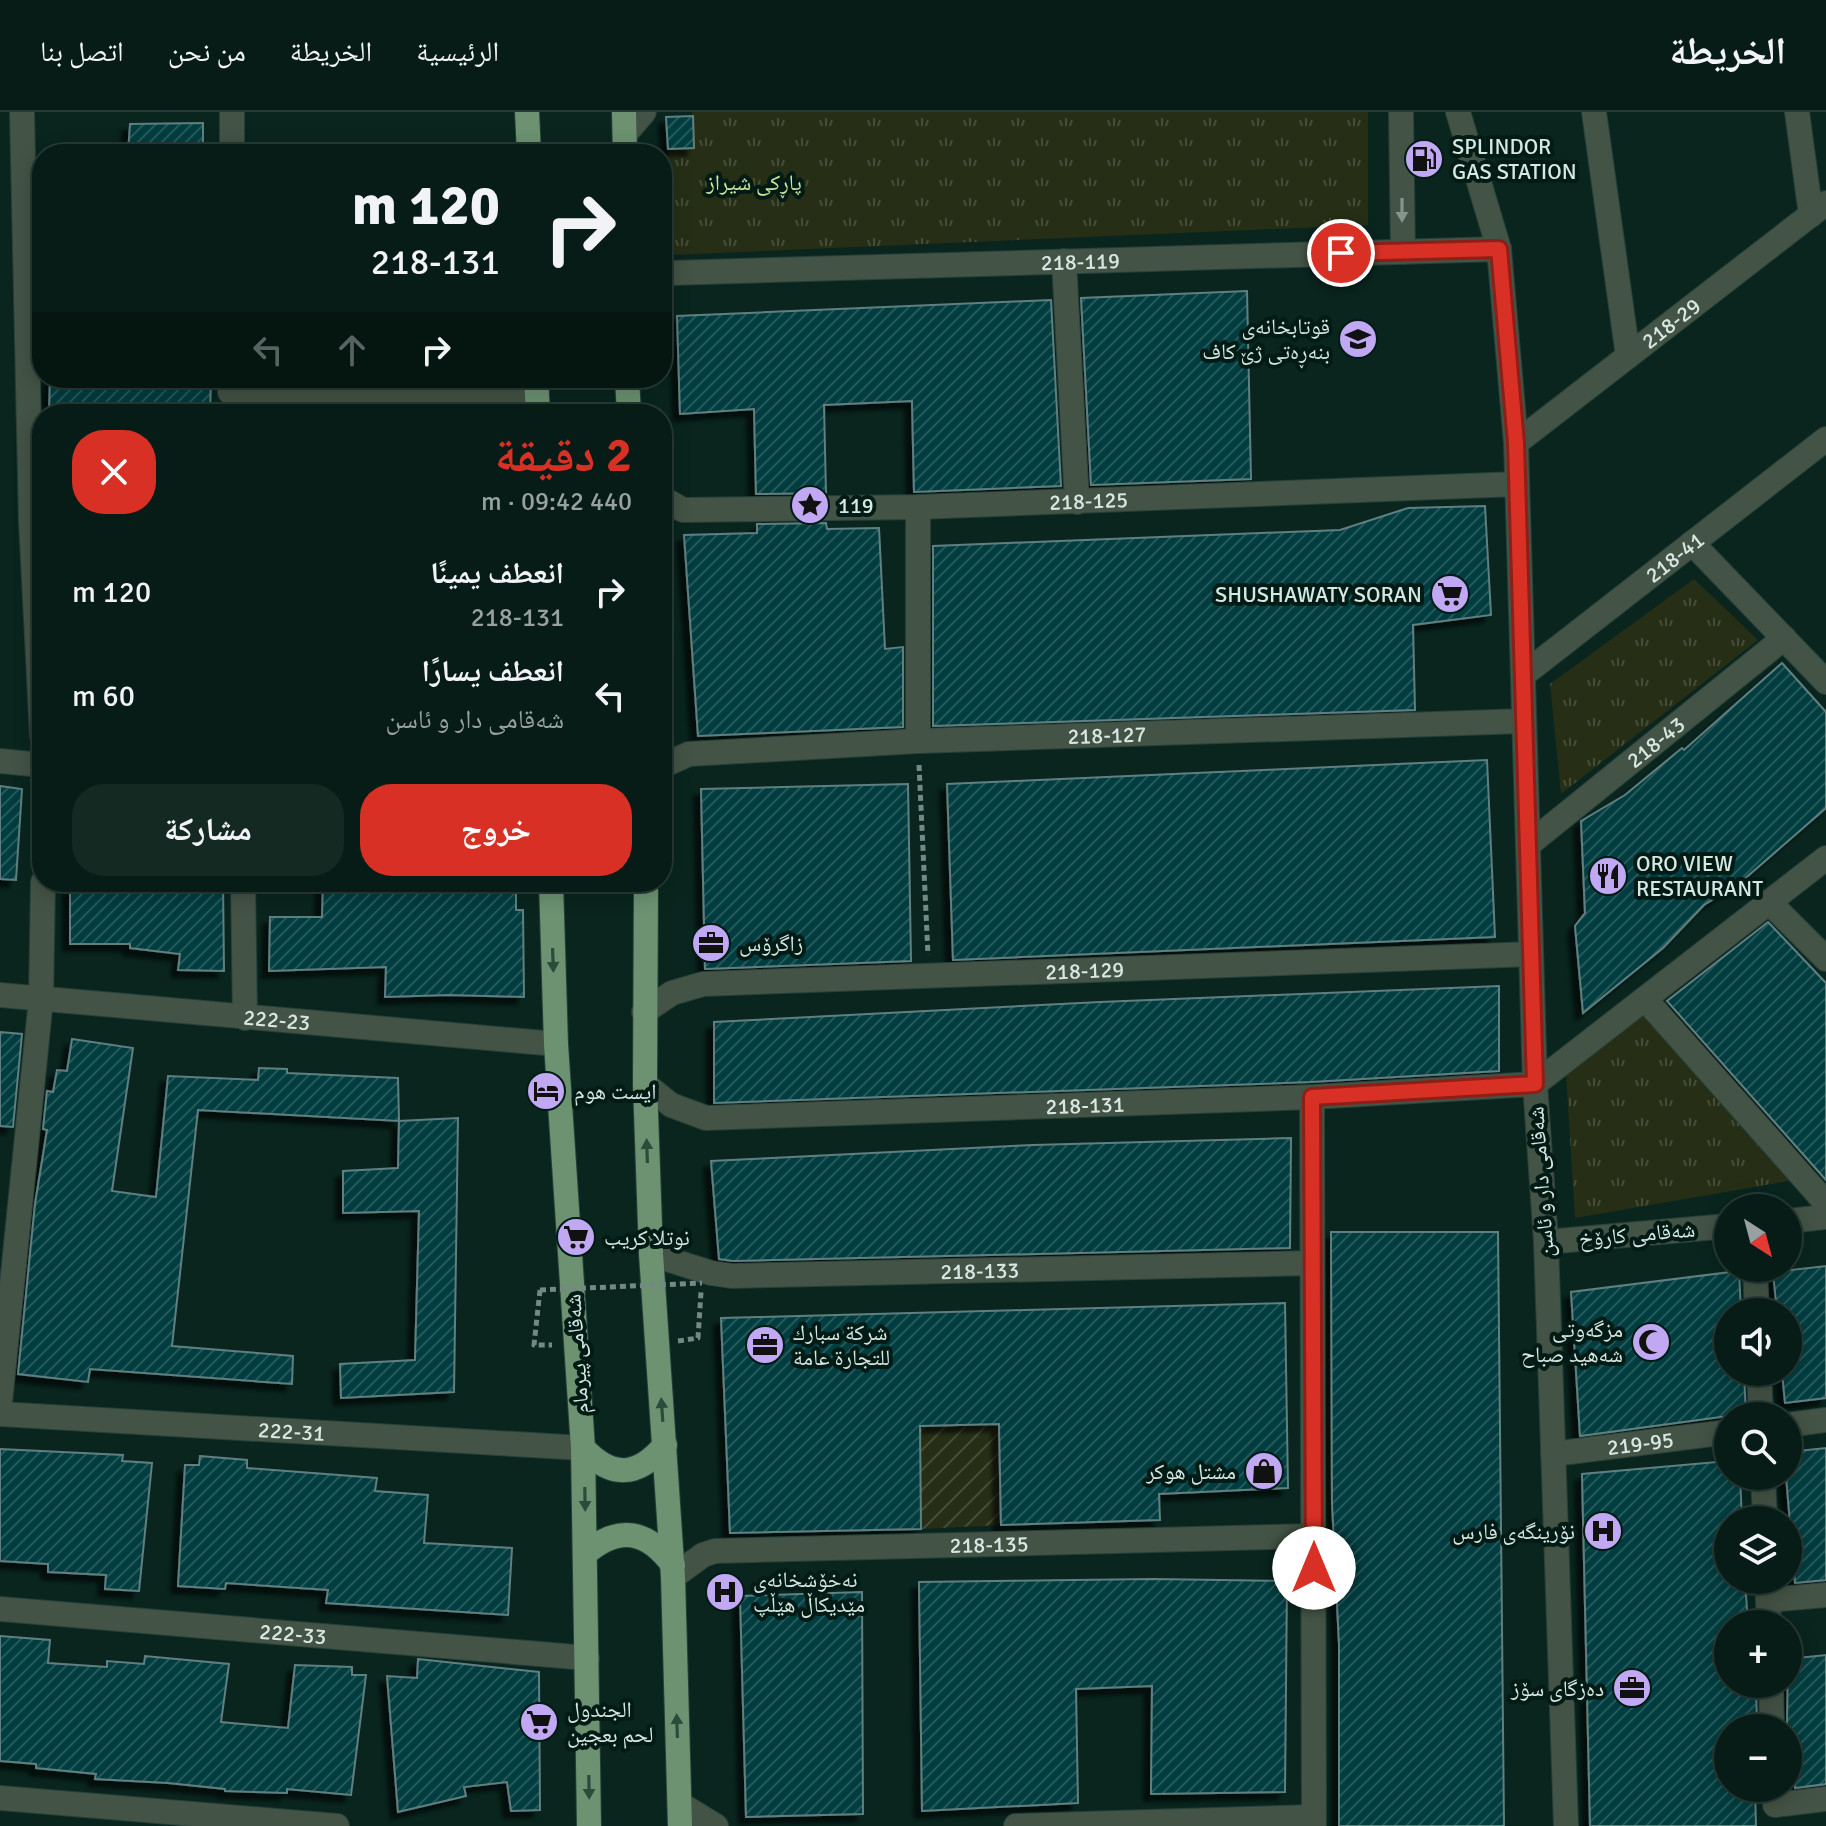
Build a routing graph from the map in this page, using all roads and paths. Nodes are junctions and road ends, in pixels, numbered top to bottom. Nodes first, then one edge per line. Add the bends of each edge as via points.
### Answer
1 (22, 112) edge
2 (232, 112) edge
3 (527, 112) edge
4 (644, 112) edge
5 (1401, 112) edge
6 (1458, 112) edge
7 (1594, 112) edge
8 (1797, 112) edge
9 (624, 133) edge
10 (232, 144) edge
11 (529, 144) edge
12 (1818, 209) edge
13 (1499, 249) junction
14 (1403, 252) junction
15 (1064, 261) junction
16 (672, 270) edge
17 (1628, 356) junction
18 (32, 365) edge
19 (537, 394) edge
20 (231, 395) edge
21 (1826, 439) edge
22 (1516, 443) junction
23 (1517, 484) junction
24 (1077, 502) junction
25 (672, 504) edge
26 (918, 507) junction
27 (1692, 543) junction
28 (1784, 638) junction
29 (1523, 675) junction
30 (1826, 682) edge
31 (1524, 721) junction
32 (918, 741) junction
33 (672, 760) edge
34 (0, 761) edge
35 (32, 764) edge
36 (1528, 845) junction
37 (1826, 858) edge
38 (43, 892) edge
39 (243, 892) edge
40 (551, 892) edge
41 (646, 892) edge
42 (1769, 902) junction
43 (1531, 954) junction
44 (1826, 959) edge
45 (929, 975) junction
46 (0, 995) edge
47 (41, 999) junction
48 (1645, 999) junction
49 (644, 1012) junction
50 (245, 1018) junction
51 (556, 1044) junction
52 (645, 1084) junction
53 (1535, 1084) junction
54 (1312, 1097) junction
55 (1826, 1203) edge
56 (1826, 1217) edge
57 (1802, 1220) edge
58 (1714, 1227) edge
59 (1546, 1242) junction
60 (651, 1254) junction
61 (1312, 1263) junction
62 (698, 1338) dead end
63 (534, 1345) dead end
64 (0, 1402) edge
65 (0, 1414) edge
66 (1826, 1420) edge
67 (1802, 1423) edge
68 (1714, 1434) edge
69 (665, 1445) junction
70 (583, 1448) junction
71 (1553, 1454) junction
72 (1314, 1536) junction
73 (586, 1553) junction
74 (673, 1571) junction
75 (1826, 1595) edge
76 (1768, 1601) edge
77 (0, 1609) edge
78 (587, 1658) junction
79 (0, 1798) edge
80 (1826, 1799) edge
81 (1775, 1806) edge
82 (680, 1815) edge
83 (1314, 1822) edge
84 (337, 1826) edge
85 (589, 1826) edge
86 (716, 1826) edge
87 (1016, 1826) edge
88 (1566, 1826) edge

1 - 18 street
2 - 10 street
3 - 11 highway
4 - 9 street
5 -> 14 street
6 - 13 street, شەقامی دار و ئاسن
7 - 17 street
8 - 12 street
12 - 17 street, 218-29
13 - 14 street, 218-119
13 - 22 street, شەقامی دار و ئاسن
14 - 15 street, 218-119
15 - 16 street, 218-119
15 - 24 street
17 - 22 street, 218-29
19 - 20 street
21 - 27 street, 218-41
22 - 23 street, شەقامی دار و ئاسن
23 - 24 street, 218-125
23 - 29 street, شەقامی دار و ئاسن
24 - 26 street, 218-125
25 - 26 street, 218-125
26 - 32 street
27 - 28 street
27 - 29 street, 218-41
28 - 30 street
28 - 36 street, 218-43
29 - 31 street, شەقامی دار و ئاسن
31 - 32 street, 218-127
31 - 36 street, شەقامی دار و ئاسن
32 - 33 street, 218-127 via 689,754
32 - 45 path
34 - 35 street
36 - 43 street, شەقامی دار و ئاسن
37 - 42 street
38 - 47 street
39 - 50 street
40 -> 51 highway, شەقامی پیرمام
41 - 49 highway
42 - 44 street
42 - 48 street
43 - 45 street, 218-129
43 - 53 street, شەقامی دار و ئاسن
45 - 49 street, 218-129 via 703,984 672,993
46 - 47 street, 222-23
47 - 50 street, 222-23
47 - 64 street
48 - 53 street
48 - 55 street
49 - 52 highway
50 - 51 street, 222-23
51 - 70 highway, شەقامی پیرمام
52 - 54 street, 218-131 via 671,1105 706,1118
60 -> 52 highway
53 - 54 street, 218-131
53 - 59 street, شەقامی دار و ئاسن
54 - 61 street
56 - 57 street
58 - 59 street, شەقامی کارۆخ
59 - 71 street, شەقامی دار و ئاسن
60 - 61 street, 218-133 via 732,1276
69 -> 60 highway
61 - 72 street
62 - 63 path, bridge via 702,1283 540,1290
65 - 70 street, 222-31
66 - 67 street
68 - 71 street, 219-95
69 - 70 highway via 634,1469 615,1470 596,1462
69 - 74 highway
70 -> 73 highway, شەقامی پیرمام
71 - 88 street, شەقامی دار و ئاسن
72 - 74 street, 218-135 via 715,1551
72 - 83 street
73 - 74 highway via 602,1540 622,1534 643,1537 660,1548
73 - 78 highway, شەقامی پیرمام
82 -> 74 highway
75 - 76 street
77 - 78 street, 222-33
78 -> 85 highway, شەقامی پیرمام
79 - 84 street
80 - 81 street
82 - 86 street
83 - 87 street

